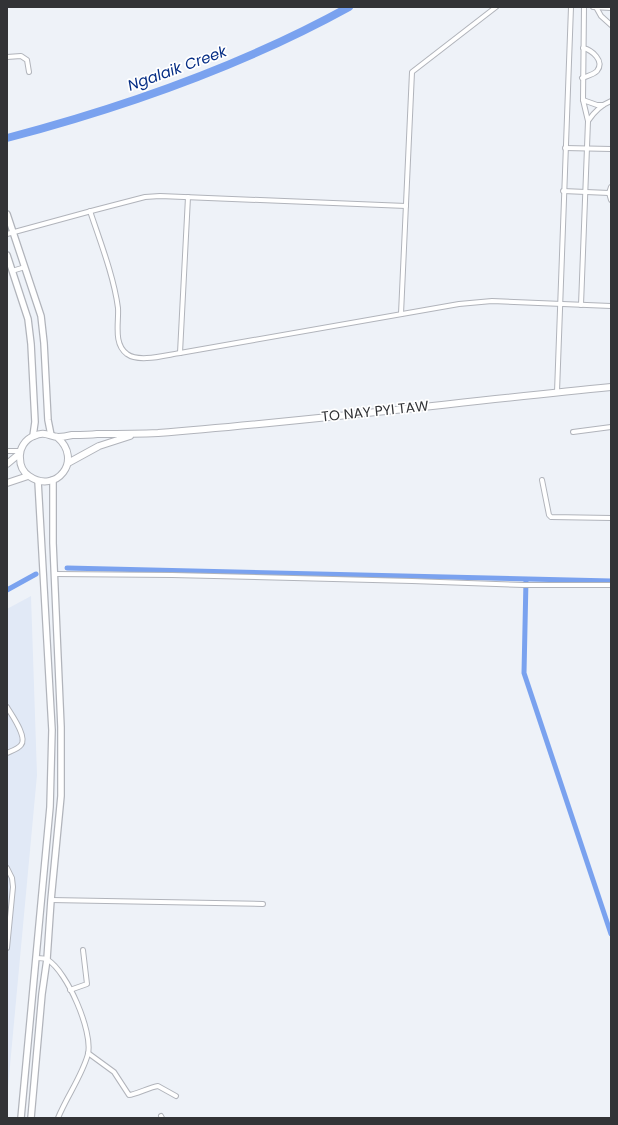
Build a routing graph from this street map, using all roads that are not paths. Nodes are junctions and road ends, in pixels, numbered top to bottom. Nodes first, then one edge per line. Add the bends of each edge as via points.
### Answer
1 (496, 7) edge
2 (570, 7) edge
3 (584, 7) edge
4 (594, 7) edge
5 (611, 8) edge
6 (611, 25) edge
7 (583, 48) junction
8 (7, 57) edge
9 (29, 72) dead end
10 (582, 78) junction
11 (583, 100) junction
12 (611, 101) edge
13 (603, 105) junction
14 (588, 121) junction
15 (565, 148) junction
16 (587, 148) junction
17 (611, 149) edge
18 (611, 187) edge
19 (563, 191) junction
20 (585, 192) junction
21 (609, 193) junction
22 (188, 197) junction
23 (611, 200) edge
24 (406, 206) junction
25 (90, 211) junction
26 (7, 214) edge
27 (13, 231) junction
28 (7, 234) edge
29 (7, 255) edge
30 (25, 267) junction
31 (12, 271) junction
32 (560, 304) junction
33 (581, 305) junction
34 (611, 306) edge
35 (402, 314) junction
36 (180, 353) junction
37 (611, 387) edge
38 (557, 392) junction
39 (611, 427) edge
40 (573, 432) dead end
41 (140, 434) junction
42 (33, 436) junction
43 (54, 436) junction
44 (7, 451) edge
45 (20, 453) junction
46 (68, 463) junction
47 (7, 464) edge
48 (28, 476) junction
49 (53, 480) junction
50 (542, 480) dead end
51 (38, 481) junction
52 (7, 483) edge
53 (611, 518) edge
54 (55, 574) junction
55 (611, 585) edge
56 (7, 707) edge
57 (7, 754) edge
58 (7, 868) edge
59 (51, 900) junction
60 (263, 904) dead end
61 (7, 948) edge
62 (83, 950) dead end
63 (36, 958) junction
64 (47, 958) junction
65 (70, 990) junction
66 (88, 1053) junction
67 (176, 1096) dead end
68 (21, 1118) edge
69 (31, 1118) edge
70 (58, 1118) edge

1 - 24 street via 412,72
2 - 15 street
3 - 7 street
4 - 5 street
4 - 6 street
7 - 10 street
7 - 10 street via 596,55 599,64 595,73
8 - 9 street via 22,56 28,60
10 - 11 street
11 - 13 street
11 - 14 street
12 - 13 street
13 - 14 street
14 - 16 street
15 - 16 street
15 - 19 street
16 - 17 street
16 - 20 street
18 - 21 street
19 - 20 street
19 - 32 street
20 - 21 street
20 - 33 street
21 - 23 street
22 - 24 street
22 - 25 street via 145,198
22 - 36 street
24 - 35 street
25 - 27 street
25 - 36 street via 116,292 118,336 122,350 127,355 143,359
26 - 27 main road
27 - 28 street
27 - 30 main road
29 - 31 main road
30 - 31 street
30 - 43 main road via 41,316 48,420
31 - 42 main road via 28,319 35,422
32 - 33 street
32 - 35 street via 492,301
32 - 38 street
33 - 34 street
35 - 36 street
37 - 38 main road, TO NAY PYI TAW
38 - 41 main road, TO NAY PYI TAW
39 - 40 street
41 - 43 main road
41 - 46 main road via 99,446
42 - 43 main road
42 - 45 main road via 25,443
43 - 46 main road via 66,448
44 - 45 street
45 - 47 main road
45 - 48 main road via 20,463
46 - 49 main road via 62,473
48 - 51 main road
48 - 52 main road
49 - 51 main road
49 - 54 main road
50 - 53 street via 551,517
51 - 63 main road via 52,730 50,807
54 - 55 street
54 - 59 main road via 61,781
56 - 57 street via 22,732 23,740 20,746
58 - 61 street via 12,878 13,892
59 - 60 street
59 - 64 main road
62 - 65 street via 88,984
63 - 64 street
63 - 68 main road
64 - 65 street
64 - 69 main road
65 - 66 street via 88,1033
66 - 67 street via 114,1072 129,1095 158,1086
66 - 70 street

